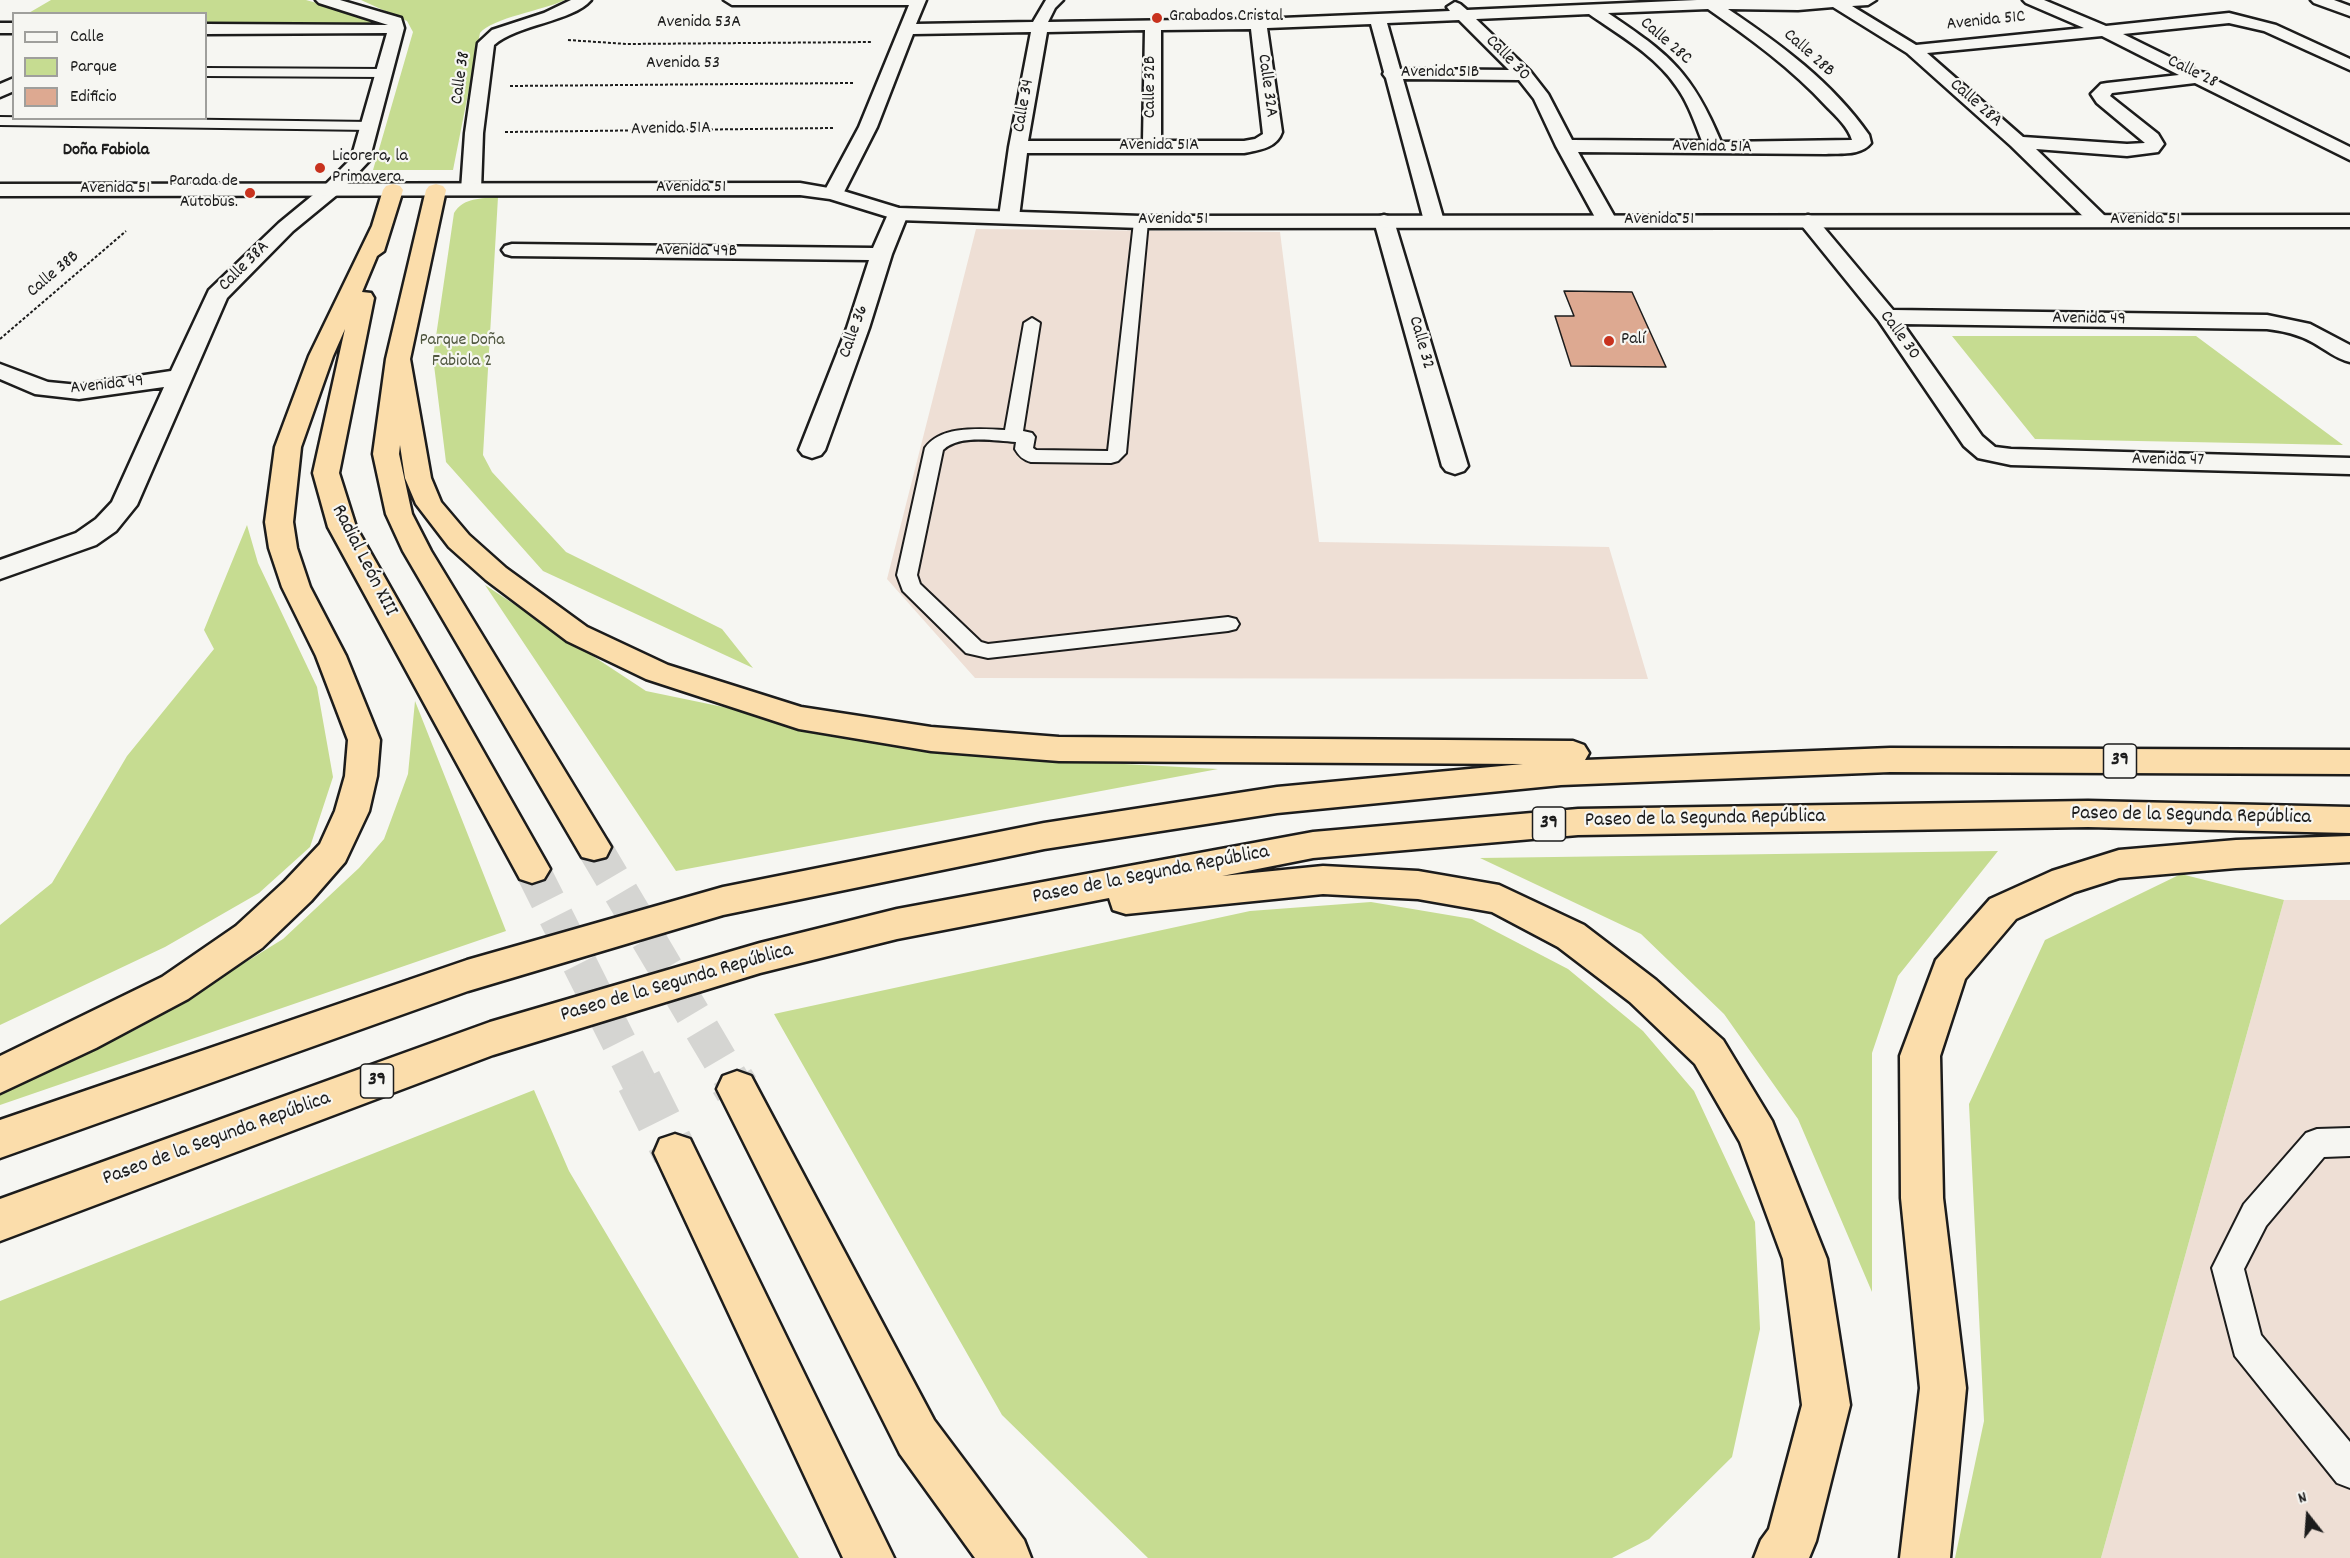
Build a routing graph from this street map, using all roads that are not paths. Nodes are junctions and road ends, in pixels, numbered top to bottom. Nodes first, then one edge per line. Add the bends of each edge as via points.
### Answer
1 (324, 0) edge
2 (583, 0) edge
3 (732, 0) edge
4 (918, 0) edge
5 (1055, 0) edge
6 (1448, 0) edge
7 (1868, 0) edge
8 (2031, 0) edge
9 (2319, 0) edge
10 (1837, 3) junction
11 (1711, 4) junction
12 (1592, 9) junction
13 (2350, 10) edge
14 (1464, 16) junction
15 (1378, 19) junction
16 (1258, 24) junction
17 (1153, 27) junction
18 (396, 28) junction
19 (1039, 28) junction
20 (207, 29) edge
21 (2103, 30) junction
22 (903, 36) junction
23 (1912, 50) junction
24 (2350, 65) edge
25 (207, 72) edge
26 (383, 73) junction
27 (1391, 74) junction
28 (1524, 75) junction
29 (2201, 78) junction
30 (0, 121) edge
31 (370, 126) junction
32 (2339, 128) dead end
33 (2308, 132) junction
34 (2018, 142) junction
35 (1264, 143) joint
36 (1859, 145) joint
37 (1565, 146) junction
38 (1018, 147) junction
39 (1152, 147) junction
40 (1714, 148) junction
41 (2350, 154) edge
42 (0, 190) edge
43 (331, 190) junction
44 (393, 190) junction
45 (436, 190) junction
46 (471, 190) junction
47 (833, 194) junction
48 (898, 214) junction
49 (1009, 217) junction
50 (1384, 221) junction
51 (1434, 221) junction
52 (1607, 221) junction
53 (1808, 221) junction
54 (2099, 221) junction
55 (1141, 222) junction
56 (2347, 223) edge
57 (379, 230) junction
58 (512, 250) dead end
59 (881, 254) junction
60 (1887, 317) junction
61 (1032, 323) dead end
62 (2350, 355) edge
63 (398, 359) junction
64 (0, 371) edge
65 (181, 377) junction
66 (1013, 436) junction
67 (812, 450) dead end
68 (1987, 453) joint
69 (1455, 466) dead end
70 (2350, 466) edge
71 (0, 570) edge
72 (1228, 624) dead end
73 (1890, 760) junction
74 (2350, 762) edge
75 (2350, 820) edge
76 (594, 847) tunnel mouth
77 (2350, 849) edge
78 (532, 868) tunnel mouth
79 (897, 924) junction
80 (0, 1075) edge
81 (737, 1089) tunnel mouth
82 (0, 1139) edge
83 (2350, 1142) edge
84 (675, 1153) tunnel mouth
85 (0, 1220) edge
86 (2350, 1470) edge
87 (869, 1558) edge
88 (1006, 1558) edge
89 (1779, 1558) edge
90 (1925, 1558) edge

1 - 18 street via 395,21
2 - 46 street, Calle 38 via 486,43
3 - 4 street
4 - 22 street
5 - 19 street, Calle 34 via 1042,14
6 - 14 street, Calle 30
7 - 10 street
8 - 21 street, Calle 28
9 - 13 street
10 - 11 street
10 - 23 street, Calle 28A
11 - 12 street
11 - 36 street, Calle 28B via 1780,52 1848,118 1863,140
12 - 14 street
12 - 40 street, Calle 28C via 1676,75 1699,111
14 - 15 street
14 - 28 street, Calle 30
15 - 16 street
15 - 27 street
16 - 17 street
16 - 35 street, Calle 32A via 1273,132 1272,138
17 - 19 street
17 - 39 street, Calle 32B
18 - 20 street
18 - 26 street, Calle 38A
19 - 22 street via 994,24
19 - 38 street, Calle 34
21 - 23 street, Avenida 51C
21 - 24 street, Avenida 51C via 2214,18 2243,20 2270,28
21 - 29 street, Calle 28
22 - 47 street via 868,127
23 - 34 street, Calle 28A
25 - 26 lane
26 - 31 street, Calle 38A
27 - 28 street, Avenida 51B
27 - 51 street
28 - 37 street, Calle 30 via 1542,98
29 - 33 street, Calle 28
29 - 34 street via 2102,91 2103,99 2152,138 2155,144 2151,148 2127,150
30 - 31 lane
31 - 43 street, Calle 38A via 360,161
32 - 33 street
33 - 41 street, Calle 28
34 - 54 street, Calle 28A
35 - 39 street, Avenida 51A via 1244,147
36 - 40 street, Avenida 51A
37 - 40 street, Avenida 51A
37 - 52 street, Calle 30
38 - 39 street, Avenida 51A
38 - 49 street, Calle 34
42 - 43 street, Avenida 51
43 - 44 street, Avenida 51
43 - 65 street, Calle 38A via 286,227 217,295
44 - 45 street, Avenida 51
44 - 57 highway, Radial León XIII
45 - 46 street, Avenida 51
45 - 63 highway
46 - 47 street, Avenida 51 via 800,189
47 - 48 street, Avenida 51
48 - 49 street, Avenida 51
48 - 59 street, Calle 36
49 - 55 street, Avenida 51
50 - 51 street, Avenida 51
50 - 55 street, Avenida 51
50 - 69 street, Calle 32
51 - 52 street, Avenida 51
52 - 53 street, Avenida 51
53 - 54 street, Avenida 51
53 - 60 street, Calle 30
54 - 56 street, Avenida 51
55 - 66 lane via 1117,453 1104,459 1031,456 1024,449 1026,437
57 - 78 highway, Radial León XIII via 326,473 342,527
57 - 80 highway via 321,356 288,447 279,522 296,587 331,656 364,740 361,776 352,811 333,852 249,938 175,988
58 - 59 street, Avenida 49B
59 - 67 street, Calle 36
60 - 62 street, Avenida 49 via 2291,324 2311,330
60 - 68 street, Calle 30 via 1973,441
61 - 66 lane
63 - 73 highway via 418,478 429,504 459,542 577,634 657,672 799,718 931,739 1059,749
63 - 76 highway via 386,454 399,514 417,551
64 - 65 street, Avenida 49 via 45,389 79,392
65 - 71 street, Calle 38A via 124,505 106,525 86,539
66 - 72 lane via 956,437 938,442 907,574 910,586 974,648 988,651
68 - 70 street, Avenida 47 via 2011,457
73 - 74 highway, 39
73 - 82 highway, 39 via 1561,772 1276,800 1044,836 723,901 467,976
75 - 79 highway, Paseo de la Segunda República / 39 via 2088,814 1578,822 1313,845
77 - 90 highway via 2119,864 2064,881 2003,909 1949,971 1920,1056 1922,1198 1943,1388
79 - 85 highway, Paseo de la Segunda República / 39 via 760,958 490,1039
79 - 89 highway via 1323,880 1418,885 1499,899 1571,936 1643,991 1709,1052 1757,1134 1805,1259 1826,1405 1791,1541
81 - 88 highway via 917,1437
83 - 86 lane via 2317,1143 2255,1215 2228,1268 2247,1344
84 - 87 highway

